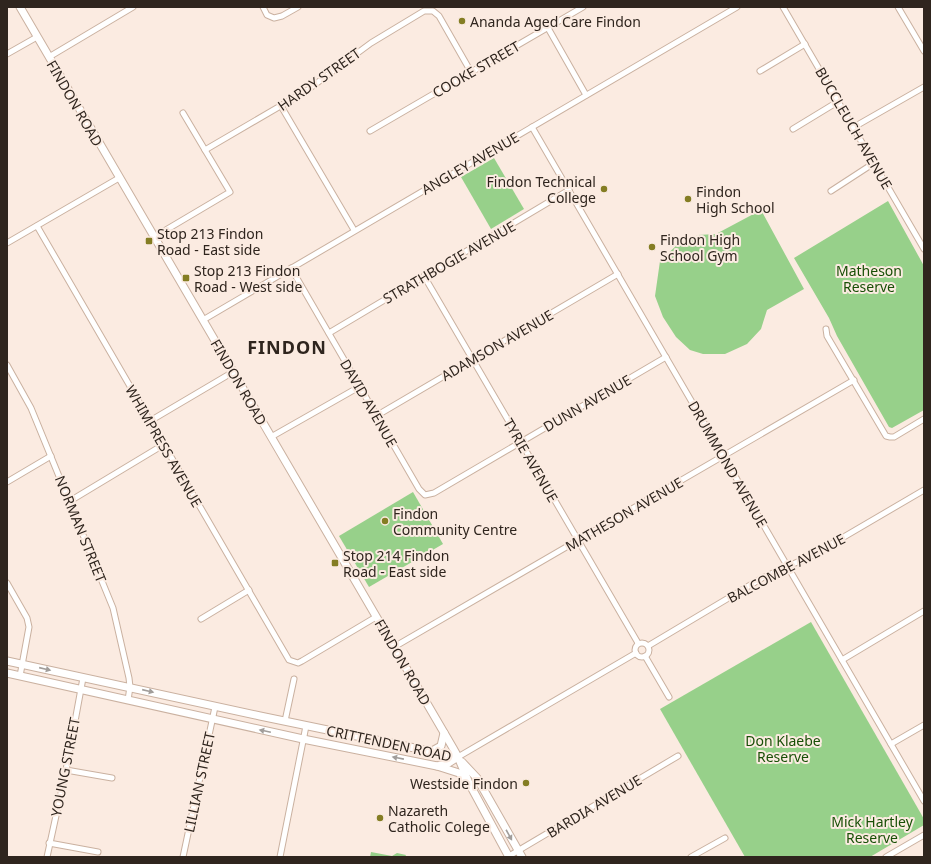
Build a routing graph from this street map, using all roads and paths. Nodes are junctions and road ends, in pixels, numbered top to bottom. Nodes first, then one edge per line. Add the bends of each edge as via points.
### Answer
1 (20, 7) edge
2 (133, 7) edge
3 (263, 7) edge
4 (298, 7) edge
5 (583, 7) edge
6 (737, 7) edge
7 (783, 7) edge
8 (898, 7) edge
9 (548, 28) junction
10 (37, 37) junction
11 (805, 44) junction
12 (924, 51) edge
13 (7, 54) edge
14 (49, 57) junction
15 (760, 71) dead end
16 (471, 72) junction
17 (924, 87) edge
18 (586, 95) junction
19 (839, 101) junction
20 (282, 106) junction
21 (183, 113) dead end
22 (532, 127) junction
23 (854, 127) junction
24 (792, 129) dead end
25 (370, 131) dead end
26 (205, 150) junction
27 (874, 163) junction
28 (119, 178) junction
29 (569, 190) junction
30 (831, 191) dead end
31 (37, 226) junction
32 (354, 230) junction
33 (154, 237) junction
34 (7, 244) edge
35 (924, 249) edge
36 (291, 268) junction
37 (618, 274) junction
38 (424, 276) junction
39 (203, 320) junction
40 (826, 329) dead end
41 (329, 333) junction
42 (666, 357) junction
43 (472, 359) junction
44 (7, 365) edge
45 (233, 372) junction
46 (854, 380) junction
47 (359, 387) junction
48 (376, 416) junction
49 (924, 419) edge
50 (150, 421) junction
51 (271, 437) junction
52 (521, 442) junction
53 (164, 445) junction
54 (724, 455) junction
55 (51, 456) junction
56 (7, 482) edge
57 (924, 490) edge
58 (425, 495) joint
59 (70, 501) junction
60 (578, 540) junction
61 (788, 566) junction
62 (7, 583) edge
63 (248, 590) junction
64 (924, 612) edge
65 (376, 617) junction
66 (201, 619) dead end
67 (638, 644) junction
68 (648, 646) junction
69 (394, 647) junction
70 (636, 653) junction
71 (645, 656) junction
72 (842, 660) junction
73 (7, 661) edge
74 (22, 664) junction
75 (7, 674) edge
76 (20, 676) junction
77 (83, 678) junction
78 (294, 679) dead end
79 (130, 687) junction
80 (80, 690) junction
81 (669, 697) dead end
82 (128, 700) junction
83 (215, 707) junction
84 (212, 719) junction
85 (285, 721) junction
86 (924, 725) edge
87 (306, 726) junction
88 (444, 733) junction
89 (303, 739) junction
90 (891, 744) junction
91 (431, 751) junction
92 (678, 756) dead end
93 (458, 757) junction
94 (437, 766) junction
95 (66, 770) junction
96 (112, 778) dead end
97 (468, 782) junction
98 (924, 801) edge
99 (489, 818) junction
100 (501, 820) junction
101 (924, 835) edge
102 (725, 838) dead end
103 (50, 843) junction
104 (98, 852) dead end
105 (520, 854) edge
106 (509, 856) edge
107 (47, 857) edge
108 (183, 857) edge
109 (280, 857) edge
110 (691, 857) edge
111 (886, 857) edge

1 - 10 main road, FINDON ROAD
2 - 14 street
3 - 4 street via 267,15 274,18
5 - 9 street, COOKE STREET
6 - 18 street, ANGLEY AVENUE
7 - 11 street, BUCCLEUCH AVENUE
8 - 12 street
9 - 16 street, COOKE STREET
9 - 18 street
10 - 13 street
10 - 14 main road, FINDON ROAD
11 - 15 street
11 - 19 street, BUCCLEUCH AVENUE
14 - 28 main road, FINDON ROAD
16 - 20 street, HARDY STREET via 439,16 433,11 424,11 371,42
16 - 25 street, COOKE STREET
17 - 23 street
18 - 22 street, ANGLEY AVENUE
19 - 23 street, BUCCLEUCH AVENUE
19 - 24 street
20 - 26 street, HARDY STREET
20 - 32 street
21 - 26 street
22 - 29 street, DRUMMOND AVENUE
22 - 32 street, ANGLEY AVENUE
23 - 27 street, BUCCLEUCH AVENUE
26 - 33 street via 230,192
27 - 30 street
27 - 35 street, BUCCLEUCH AVENUE
28 - 31 street
28 - 33 main road, FINDON ROAD
29 - 37 street, DRUMMOND AVENUE
29 - 38 street, STRATHBOGIE AVENUE
31 - 34 street
31 - 50 street, WHIMPRESS AVENUE
32 - 36 street, ANGLEY AVENUE
33 - 39 main road, FINDON ROAD
36 - 39 street, ANGLEY AVENUE
36 - 41 street, DAVID AVENUE
37 - 42 street, DRUMMOND AVENUE
37 - 43 street, ADAMSON AVENUE
38 - 41 street, STRATHBOGIE AVENUE
38 - 43 street, TYRIE AVENUE
39 - 45 main road, FINDON ROAD
40 - 46 street via 827,336
41 - 47 street, DAVID AVENUE
42 - 52 street, DUNN AVENUE
42 - 54 street, DRUMMOND AVENUE
43 - 48 street, ADAMSON AVENUE
43 - 52 street, TYRIE AVENUE
44 - 55 street, NORMAN STREET via 31,408
45 - 50 street
45 - 51 main road, FINDON ROAD
46 - 49 street via 886,436 894,437
46 - 54 street, MATHESON AVENUE
47 - 48 street, DAVID AVENUE
47 - 51 street
48 - 58 street, DAVID AVENUE via 419,490
50 - 53 street, WHIMPRESS AVENUE
51 - 65 main road, FINDON ROAD
52 - 58 street, DUNN AVENUE via 434,493
52 - 60 street, TYRIE AVENUE
53 - 59 street
53 - 63 street, WHIMPRESS AVENUE
54 - 60 street, MATHESON AVENUE
54 - 61 street, DRUMMOND AVENUE
55 - 56 street
55 - 59 street, NORMAN STREET
57 - 61 street, BALCOMBE AVENUE via 813,555
59 - 79 street, NORMAN STREET via 113,608
60 - 67 street, TYRIE AVENUE
60 - 69 street, MATHESON AVENUE
61 - 68 street, BALCOMBE AVENUE via 762,578
61 - 72 street, DRUMMOND AVENUE
62 - 74 street via 27,618 29,627
63 - 65 street, WHIMPRESS AVENUE via 289,660 298,663
63 - 66 street
64 - 72 street
65 - 69 main road, FINDON ROAD
67 - 68 street via 643,642
67 - 70 street
68 - 71 street via 649,653
69 - 88 main road, FINDON ROAD
70 - 71 street
70 - 93 street
71 - 81 street
72 - 90 street, DRUMMOND AVENUE
73 - 74 main road, CRITTENDEN ROAD
74 - 76 street
74 -> 77 main road, CRITTENDEN ROAD
75 - 76 main road, CRITTENDEN ROAD
76 - 80 main road, CRITTENDEN ROAD
77 - 79 main road, CRITTENDEN ROAD
77 - 80 street, YOUNG STREET
78 - 85 street
79 - 82 street, NORMAN STREET
79 -> 83 main road, CRITTENDEN ROAD
80 - 82 main road, CRITTENDEN ROAD
80 - 95 street, YOUNG STREET
82 - 84 main road, CRITTENDEN ROAD
83 - 84 street, LILLIAN STREET
83 - 85 main road, CRITTENDEN ROAD
89 -> 84 main road, CRITTENDEN ROAD
84 - 108 street, LILLIAN STREET
85 - 87 main road, CRITTENDEN ROAD
86 - 90 street
87 - 89 street
87 - 91 main road, CRITTENDEN ROAD
88 - 91 main road via 441,746
88 - 93 main road, FINDON ROAD
94 -> 89 main road, CRITTENDEN ROAD
89 - 109 street
90 - 98 street, DRUMMOND AVENUE
91 - 93 main road, CRITTENDEN ROAD
92 - 105 street, BARDIA AVENUE
93 - 94 main road, CRITTENDEN ROAD via 447,764
93 - 97 main road, FINDON ROAD
93 - 100 main road, FINDON ROAD via 477,778
94 - 97 main road via 459,773
95 - 96 street
95 - 103 street, YOUNG STREET
97 - 99 main road, FINDON ROAD
99 - 100 main road
99 - 106 main road, FINDON ROAD
100 -> 105 main road, FINDON ROAD
101 - 111 street
102 - 110 street
103 - 104 street
103 - 107 street, YOUNG STREET
105 - 106 street, BARDIA AVENUE

